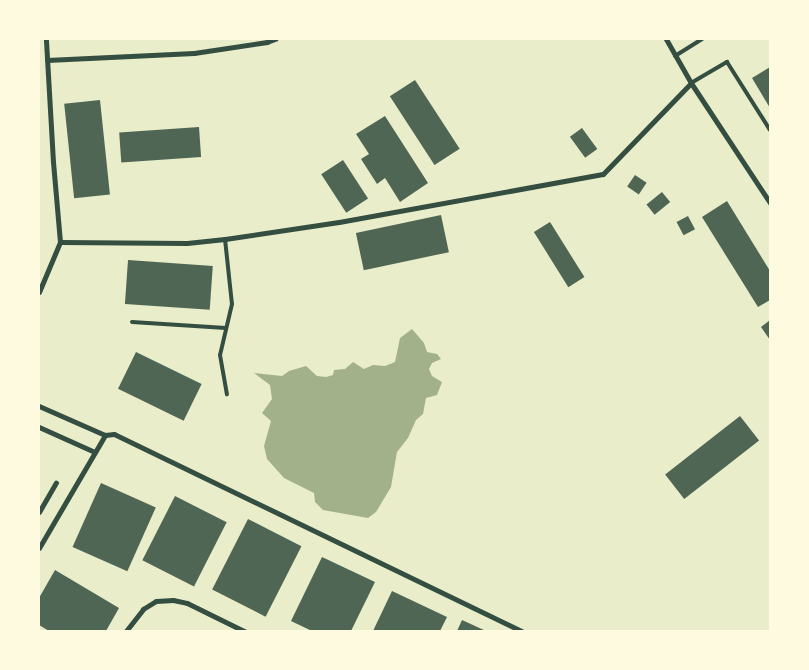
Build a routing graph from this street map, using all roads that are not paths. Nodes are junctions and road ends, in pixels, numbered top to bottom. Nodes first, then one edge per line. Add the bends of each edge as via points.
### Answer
1 (46, 39) edge
2 (275, 39) edge
3 (666, 39) edge
4 (702, 39) edge
5 (675, 56) junction
6 (47, 60) junction
7 (691, 83) junction
8 (770, 130) edge
9 (770, 204) edge
10 (225, 239) junction
11 (60, 242) junction
12 (39, 292) edge
13 (132, 322) dead end
14 (226, 328) junction
15 (227, 394) dead end
16 (39, 406) edge
17 (39, 427) edge
18 (105, 435) junction
19 (95, 452) junction
20 (56, 483) dead end
21 (39, 512) edge
22 (39, 548) edge
23 (126, 631) edge
24 (244, 631) edge
25 (521, 631) edge

1 - 6 street
2 - 6 street via 194,53
3 - 5 street
4 - 5 lane
5 - 7 street
6 - 11 street
7 - 8 lane via 727,62
7 - 9 street
7 - 10 street via 602,174 340,222
10 - 11 street via 187,244
10 - 14 lane via 232,304
11 - 12 street
13 - 14 lane
14 - 15 lane via 220,355
16 - 18 street
17 - 19 street
18 - 19 street
18 - 25 street via 122,437
19 - 22 street
20 - 21 street
23 - 24 street via 142,608 156,601 173,600 188,603

